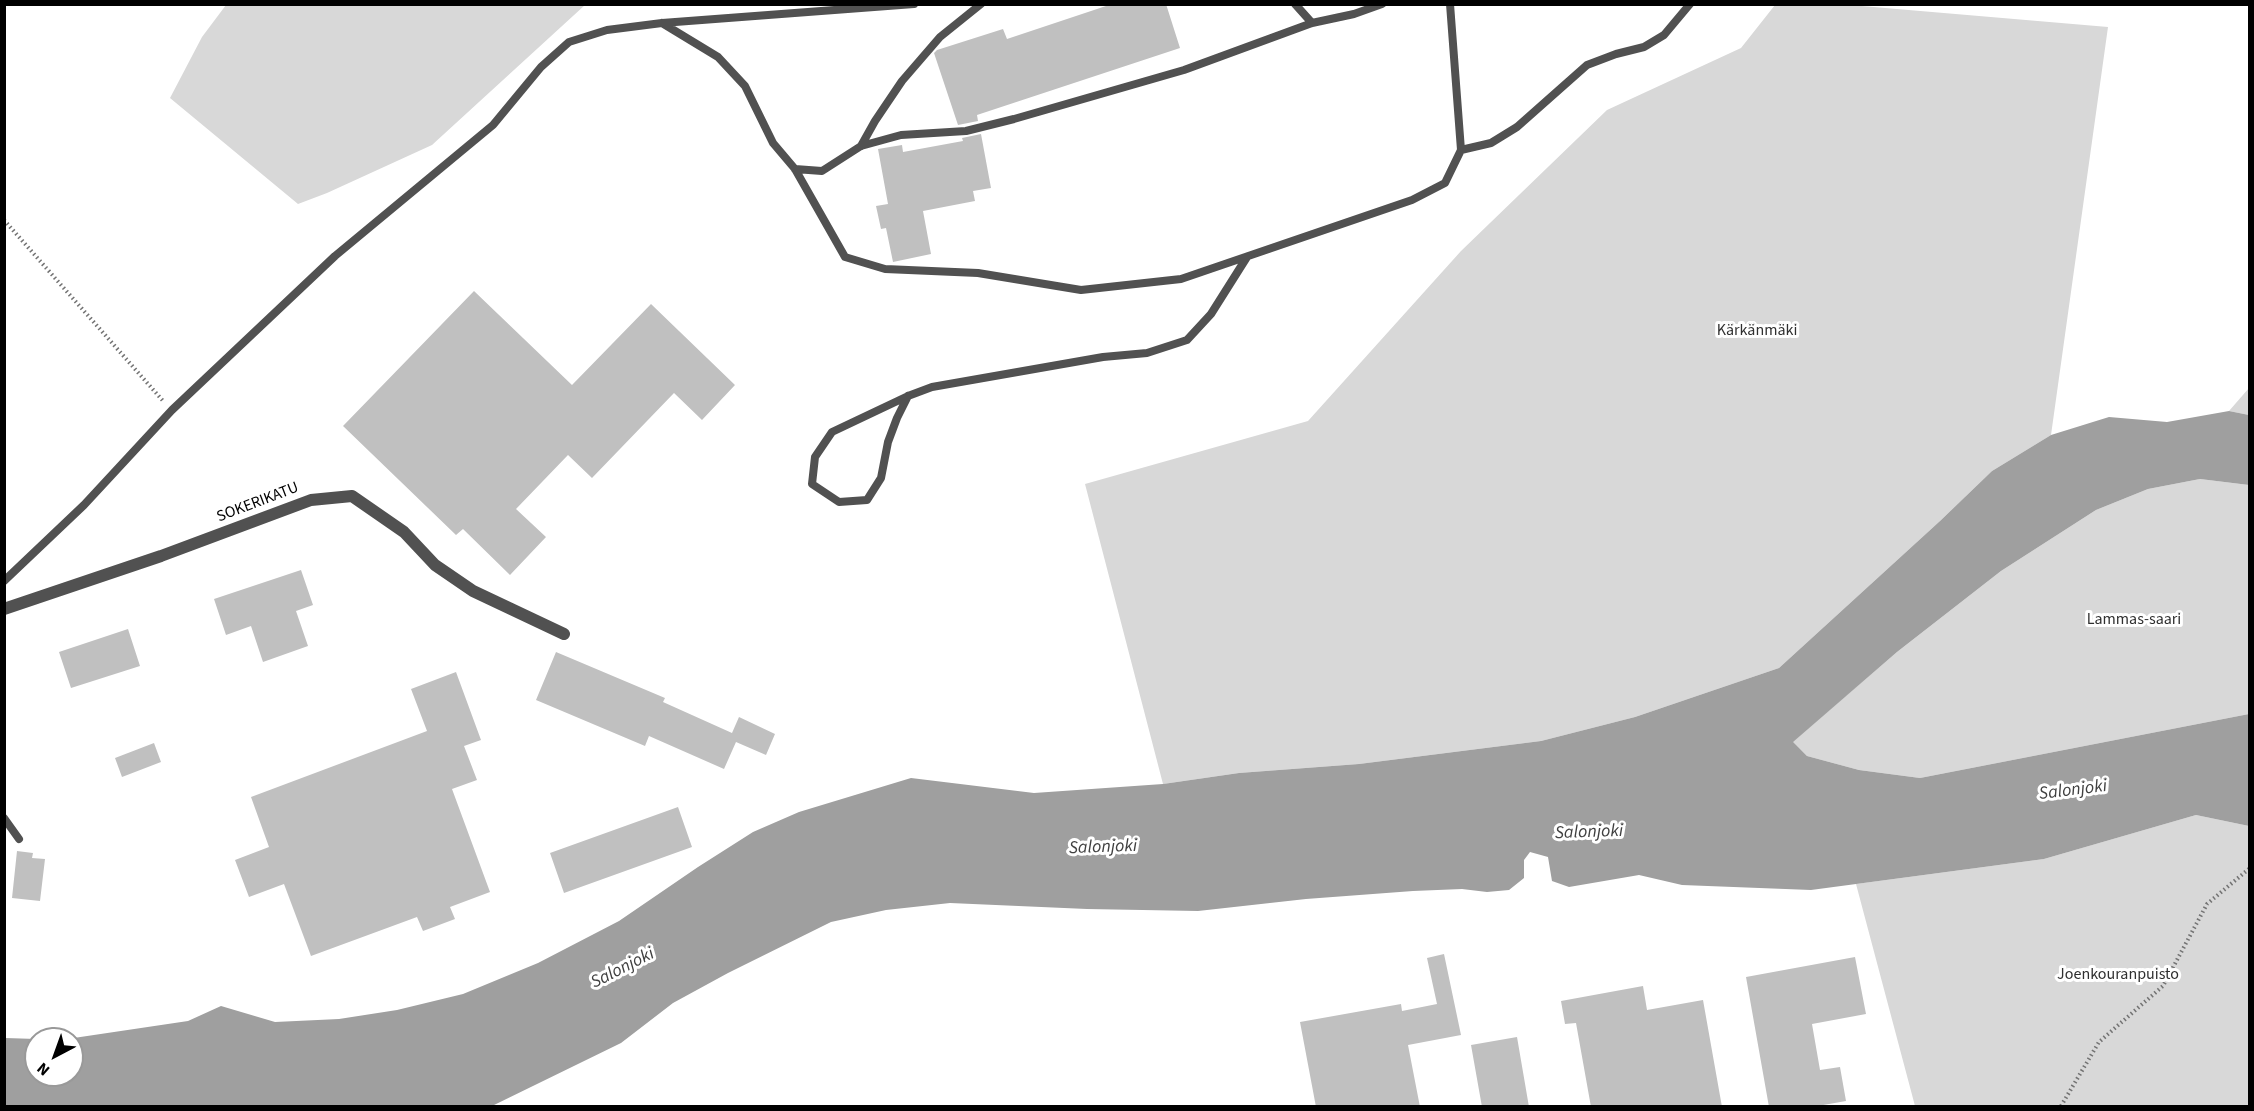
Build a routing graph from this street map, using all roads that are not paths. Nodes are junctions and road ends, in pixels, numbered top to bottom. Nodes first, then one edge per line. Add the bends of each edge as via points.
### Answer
1 (914, 4) edge
2 (981, 4) edge
3 (1295, 4) edge
4 (1382, 4) edge
5 (1450, 4) edge
6 (1690, 4) edge
7 (662, 23) junction
8 (1312, 23) junction
9 (861, 146) junction
10 (1461, 150) junction
11 (795, 169) junction
12 (1248, 257) junction
13 (908, 396) junction
14 (4, 580) edge
15 (4, 609) edge
16 (564, 634) dead end
17 (4, 818) edge
18 (19, 839) dead end

1 - 7 lane
2 - 9 lane via 940,38 902,81
3 - 8 lane
4 - 8 lane
5 - 10 lane
6 - 10 lane via 1664,35 1644,47 1587,65 1517,127 1491,143
7 - 11 lane via 718,57 745,86 772,143
7 - 14 lane via 607,30 569,42 541,67 493,126 335,256 171,410 84,505
8 - 9 lane via 1184,70 1014,119 966,131 901,135
9 - 11 lane via 822,171
10 - 12 lane via 1445,183 1412,200
11 - 12 lane via 845,257 885,269 978,273 1082,290 1181,279
12 - 13 lane via 1211,314 1187,340 1147,353 932,387
13 - 13 lane via 832,432 815,458 812,484 839,502 867,500 881,478 888,442
15 - 16 street, SOKERIKATU via 311,500 352,496 404,532 435,565 472,591
17 - 18 lane

